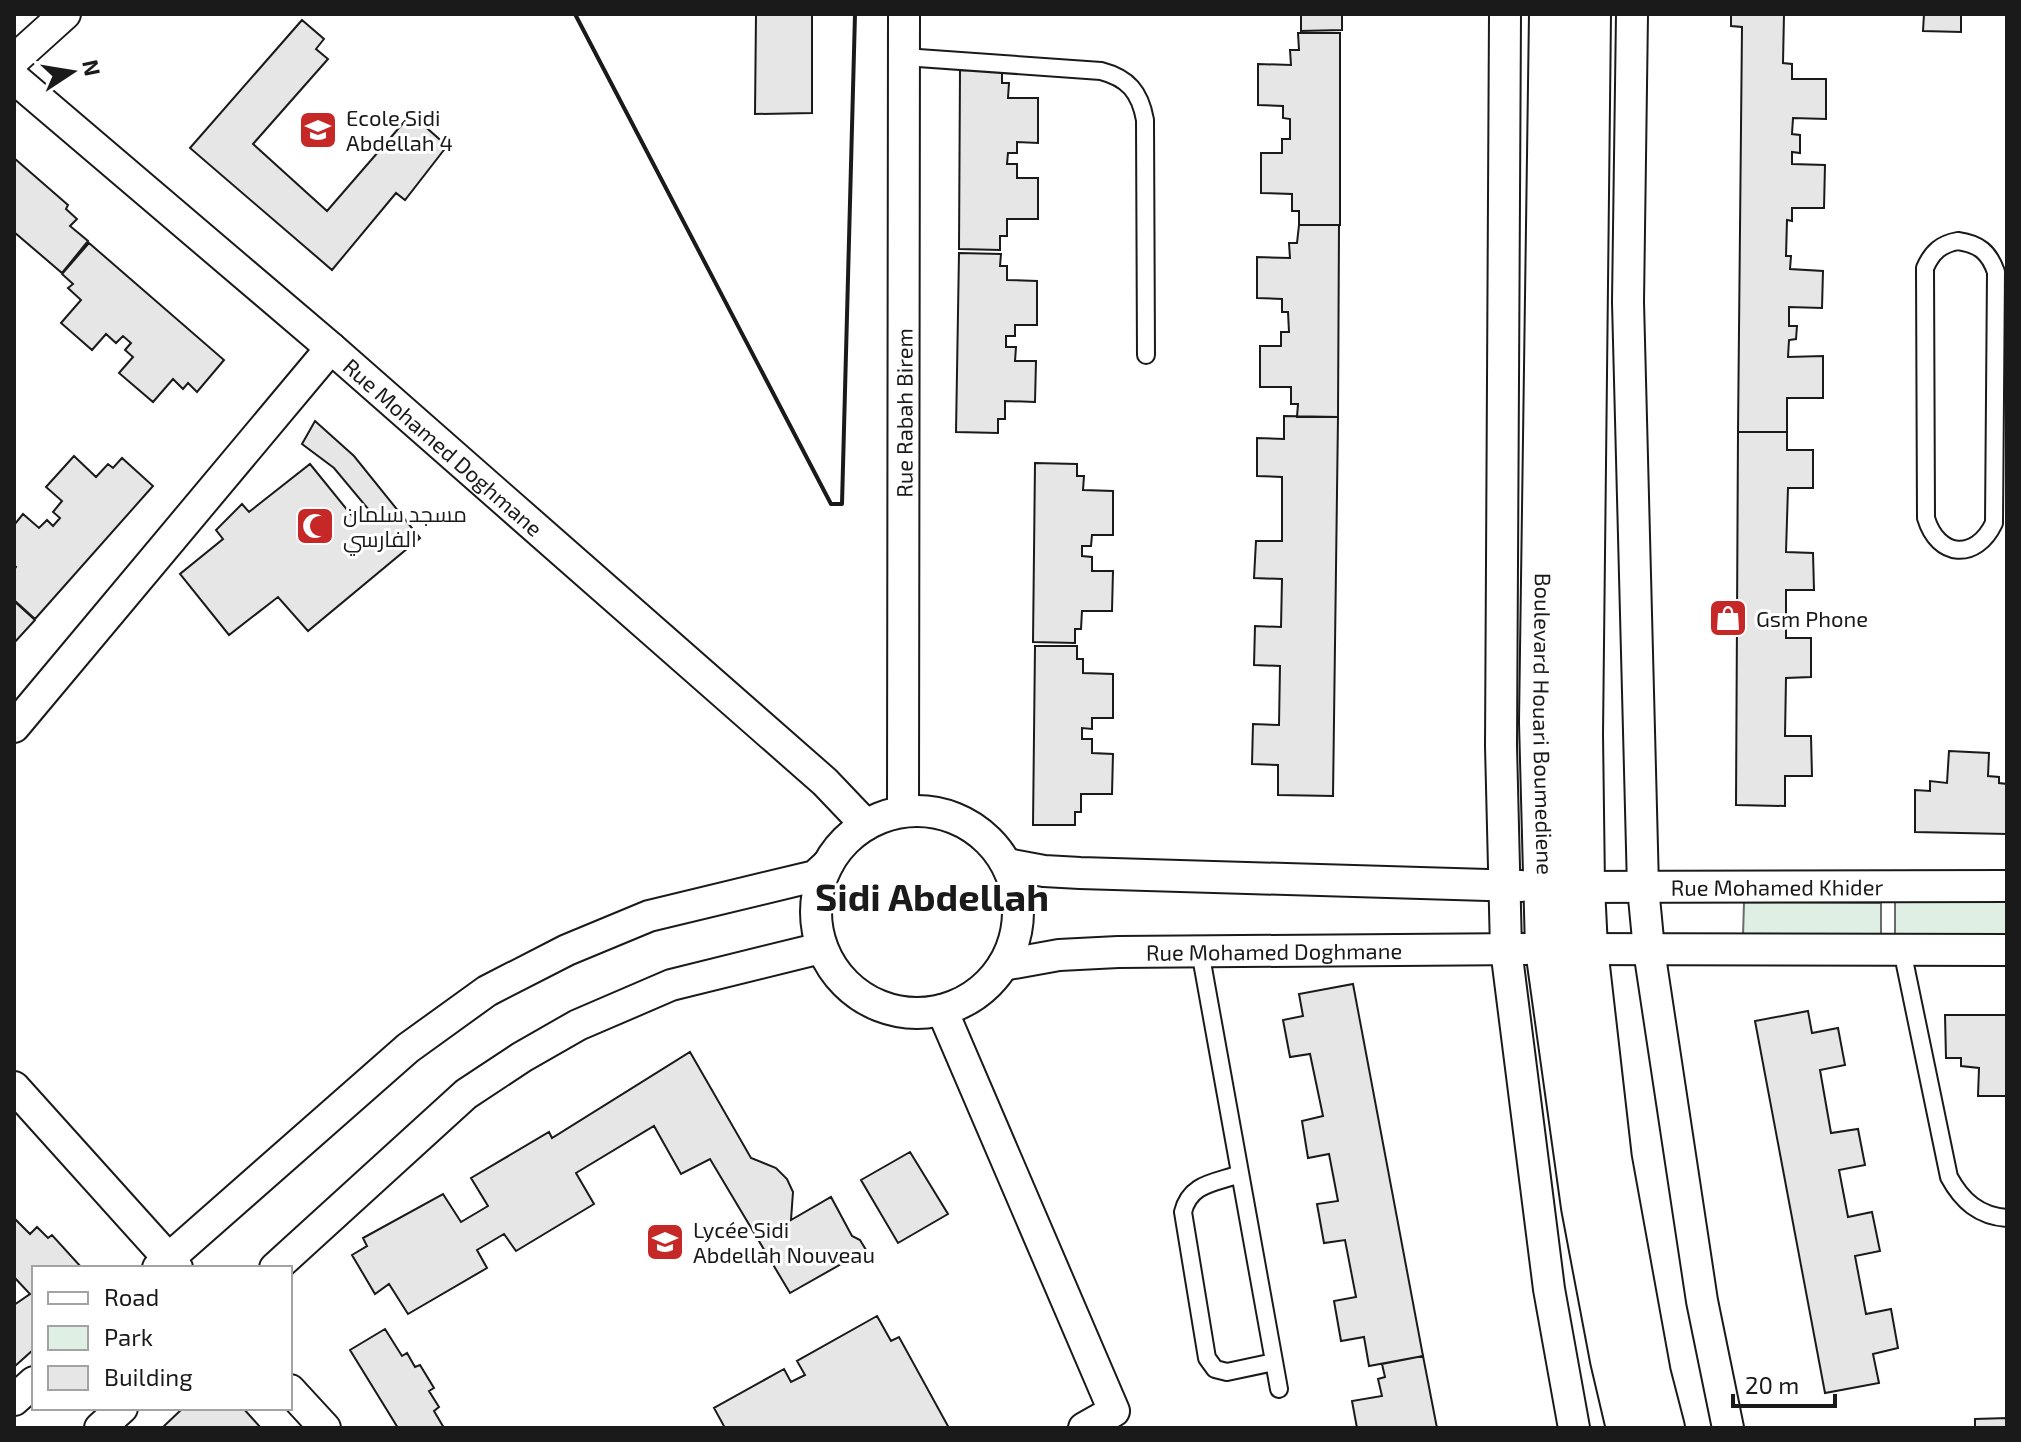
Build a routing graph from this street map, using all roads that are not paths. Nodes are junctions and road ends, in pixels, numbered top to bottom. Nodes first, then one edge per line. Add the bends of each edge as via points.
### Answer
1 (65, 14) edge
2 (904, 14) edge
3 (1505, 14) edge
4 (1552, 14) edge
5 (1588, 14) edge
6 (1632, 14) edge
7 (904, 57) junction
8 (14, 60) edge
9 (14, 78) edge
10 (331, 348) junction
11 (1146, 355) dead end
12 (2001, 395) edge
13 (14, 727) edge
14 (903, 811) junction
15 (866, 825) junction
16 (828, 864) junction
17 (1007, 864) junction
18 (1503, 885) junction
19 (2007, 886) edge
20 (1564, 887) junction
21 (1643, 887) junction
22 (821, 948) junction
23 (1546, 949) junction
24 (1649, 950) junction
25 (1902, 950) junction
26 (2007, 950) edge
27 (1200, 951) junction
28 (1003, 965) junction
29 (942, 1010) junction
30 (14, 1087) edge
31 (1240, 1174) junction
32 (2007, 1218) edge
33 (168, 1265) edge
34 (277, 1266) edge
35 (1274, 1362) junction
36 (32, 1384) edge
37 (1279, 1389) dead end
38 (292, 1392) edge
39 (14, 1400) edge
40 (120, 1410) edge
41 (1117, 1419) edge
42 (100, 1428) edge
43 (325, 1428) edge
44 (1084, 1428) edge
45 (1574, 1428) edge
46 (1629, 1428) edge
47 (1662, 1428) edge
48 (1728, 1428) edge

1 - 8 street
2 - 7 street, Rue Rabah Birem
3 - 18 street
4 - 20 main road, Boulevard Houari Boumediene via 1542,722
5 - 20 main road, Boulevard Houari Boumediene via 1580,734
6 - 21 street via 1628,302
7 - 11 lane via 1101,71 1132,86 1145,120
7 - 14 street, Rue Rabah Birem
9 - 10 street, Rue Mohamed Doghmane
10 - 13 street
10 - 15 street, Rue Mohamed Doghmane via 825,782
12 - 12 lane via 1994,523 1978,545 1951,549 1930,531 1926,518 1925,268 1947,243 1971,242 1983,249 1996,272
14 - 15 street
14 - 17 street via 954,818 976,830
15 - 16 street
16 - 22 street via 816,909
16 - 33 street via 815,876 649,916 487,991 408,1048
17 - 18 street via 1080,873
17 - 28 street via 1017,921
18 - 20 street
18 - 23 street
19 - 21 street, Rue Mohamed Khider
20 - 21 street, Rue Mohamed Khider
20 - 23 main road, Boulevard Houari Boumediene
21 - 24 street
22 - 29 street via 837,975 874,1004 907,1012
22 - 34 street via 671,985 578,1025 522,1057 466,1094
23 - 24 street
23 - 27 street, Rue Mohamed Doghmane
23 - 45 street via 1549,1289
23 - 46 main road, Boulevard Houari Boumediene via 1584,1207
23 - 47 main road, Boulevard Houari Boumediene via 1609,1159
24 - 25 street
24 - 48 street via 1702,1301
25 - 26 street
25 - 32 lane via 1949,1177 1968,1203
27 - 28 street, Rue Mohamed Doghmane via 1059,955
27 - 31 lane
28 - 29 street via 983,988
29 - 41 street
30 - 33 street
31 - 35 lane
31 - 35 lane via 1198,1188 1187,1196 1183,1212 1207,1358 1215,1369 1227,1372
35 - 37 lane
36 - 39 street
38 - 43 street
40 - 42 street
41 - 44 street

